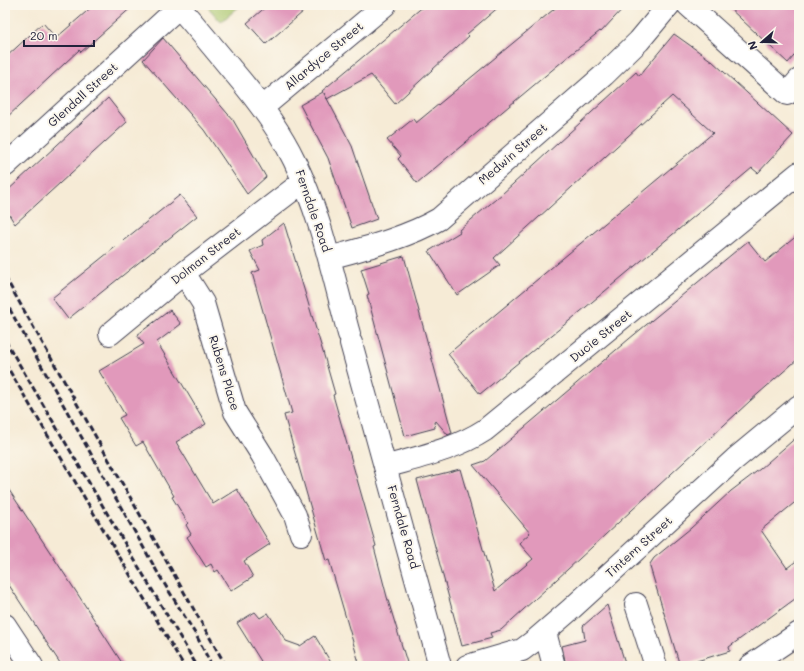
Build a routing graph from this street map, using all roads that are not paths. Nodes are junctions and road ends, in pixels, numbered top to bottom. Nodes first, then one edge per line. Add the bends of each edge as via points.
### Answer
1 (385, 5) edge
2 (669, 5) edge
3 (688, 5) edge
4 (178, 6) edge
5 (793, 87) edge
6 (263, 107) junction
7 (5, 166) edge
8 (799, 173) edge
9 (304, 181) junction
10 (329, 258) junction
11 (184, 273) junction
12 (110, 334) dead end
13 (799, 406) edge
14 (385, 467) junction
15 (301, 534) dead end
16 (636, 604) dead end
17 (5, 625) edge
18 (545, 632) junction
19 (799, 633) edge
20 (32, 666) edge
21 (440, 666) edge
22 (467, 666) edge
23 (554, 666) edge
24 (656, 666) edge
25 (750, 666) edge

1 - 6 street, Allardyce Street
2 - 10 street, Medwin Street via 639,41 604,75 439,219 411,233
3 - 5 street
4 - 6 street, Ferndale Road
4 - 7 street, Glendall Street
6 - 9 street, Ferndale Road via 281,135
8 - 14 street, Ducie Street via 485,430 461,443
9 - 10 street, Ferndale Road
9 - 11 street, Dolman Street
10 - 14 street, Ferndale Road
11 - 12 street, Dolman Street
11 - 15 street, Rubens Place via 203,303 235,412 295,515
13 - 18 street, Tintern Street via 735,459
14 - 21 street, Ferndale Road
16 - 24 street
17 - 20 street
18 - 22 street, Tintern Street via 522,650
18 - 23 street
19 - 25 street

